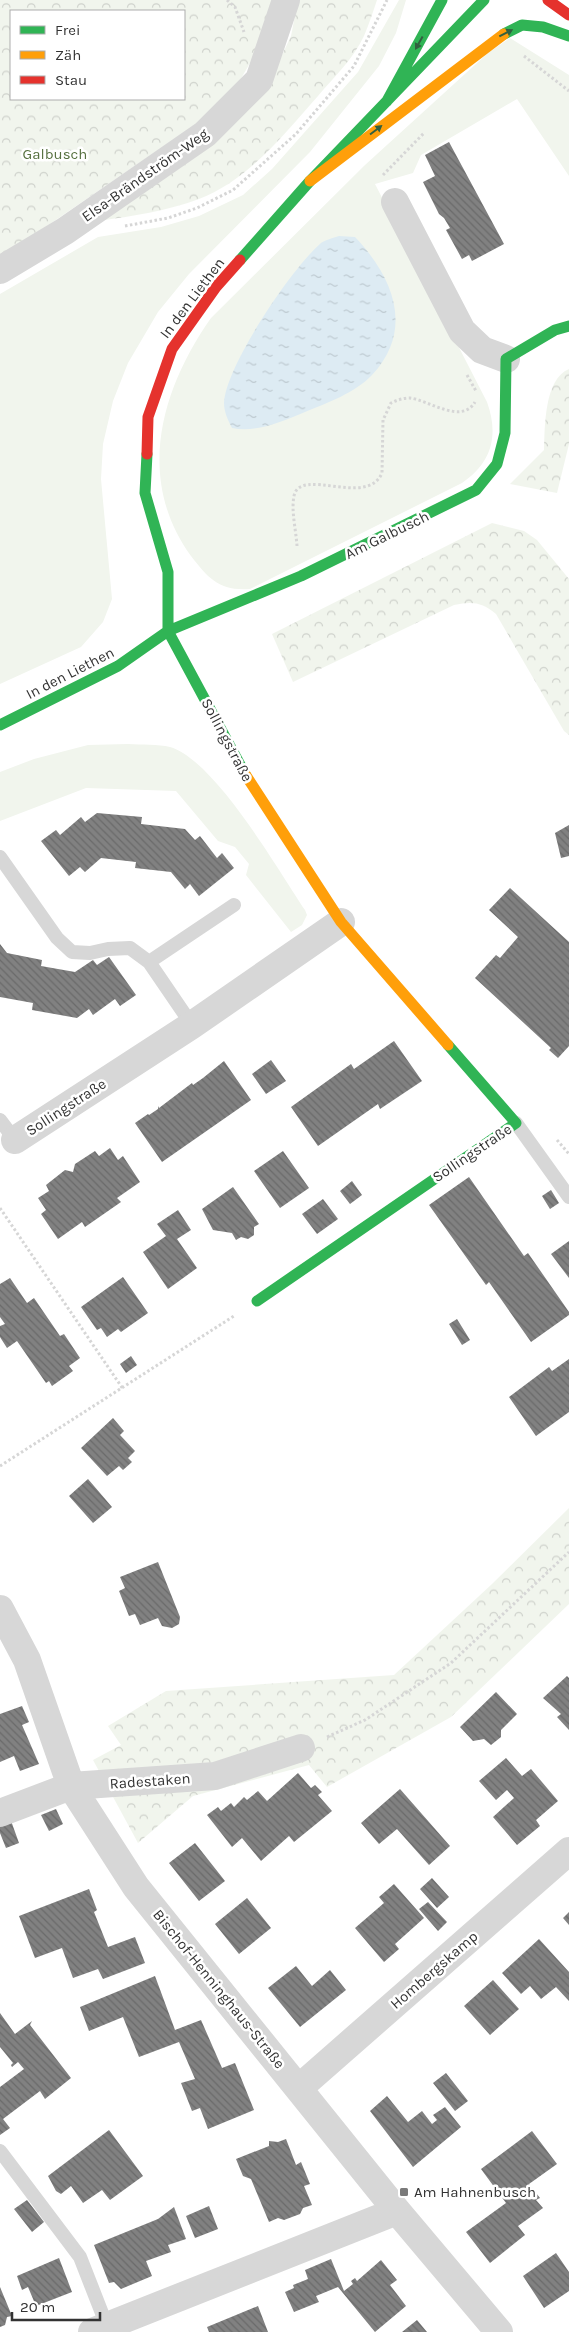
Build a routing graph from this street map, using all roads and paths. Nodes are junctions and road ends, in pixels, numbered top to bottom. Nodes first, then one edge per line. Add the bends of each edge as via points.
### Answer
1 (286, 0) edge
2 (387, 0) edge
3 (442, 0) edge
4 (484, 0) edge
5 (548, 0) edge
6 (569, 15) edge
7 (569, 36) edge
8 (524, 56) dead end
9 (517, 61) dead end
10 (387, 101) junction
11 (425, 132) dead end
12 (310, 181) junction
13 (395, 202) joint
14 (120, 226) dead end
15 (0, 270) edge
16 (569, 326) edge
17 (494, 354) junction
18 (301, 576) junction
19 (168, 631) junction
20 (0, 725) edge
21 (0, 858) edge
22 (234, 905) dead end
23 (341, 922) junction
24 (149, 962) junction
25 (192, 1025) junction
26 (516, 1123) junction
27 (8, 1130) edge
28 (569, 1197) edge
29 (0, 1208) edge
30 (257, 1301) joint
31 (123, 1389) junction
32 (0, 1466) edge
33 (569, 1552) edge
34 (0, 1609) edge
35 (301, 1748) joint
36 (71, 1786) junction
37 (0, 1813) edge
38 (569, 1851) edge
39 (298, 2088) junction
40 (0, 2151) edge
41 (397, 2211) junction
42 (99, 2329) edge
43 (499, 2332) edge

1 - 15 street, Elsa-Brändström-Weg via 259,80 205,134 64,231
2 - 14 path via 354,66 296,134 234,190 198,208 168,218
3 -> 10 street
4 - 10 street, In den Liethen
5 - 6 street
12 -> 7 street via 500,36 522,26 543,27
8 - 9 path
10 - 12 street, In den Liethen
11 - 13 path via 382,177
12 - 19 street, In den Liethen via 216,287 172,348 148,417 145,492 168,572
13 - 17 street via 462,331
16 - 17 street
17 - 18 street, Am Galbusch via 505,433 497,464 476,490
17 - 18 path via 464,370 476,392 474,405 467,410 458,412 410,398 391,403 383,420 382,473 375,483 363,488 308,484 299,487 294,494 294,515
18 - 19 street, Am Galbusch
19 - 20 street, In den Liethen via 118,666
19 - 23 street, Sollingstraße via 251,784
21 - 24 lane via 57,938 72,952 130,948
22 - 24 lane
23 - 25 street, Sollingstraße
23 - 26 street, Sollingstraße
24 - 25 lane
25 - 27 street, Sollingstraße
26 - 28 lane
26 - 30 street, Sollingstraße
29 - 31 path
30 - 31 path
31 - 32 path
33 - 35 path via 450,1663 365,1720
34 - 36 street, Bischof-Henninghaus-Straße via 27,1660
35 - 36 street, Radestaken via 215,1776
36 - 37 street, Radestaken
36 - 39 street, Bischof-Henninghaus-Straße via 136,1887
38 - 39 street, Hombergskamp
39 - 41 street, Bischof-Henninghaus-Straße
40 - 42 lane via 80,2258
41 - 42 street
41 - 43 street, Bischof-Henninghaus-Straße

